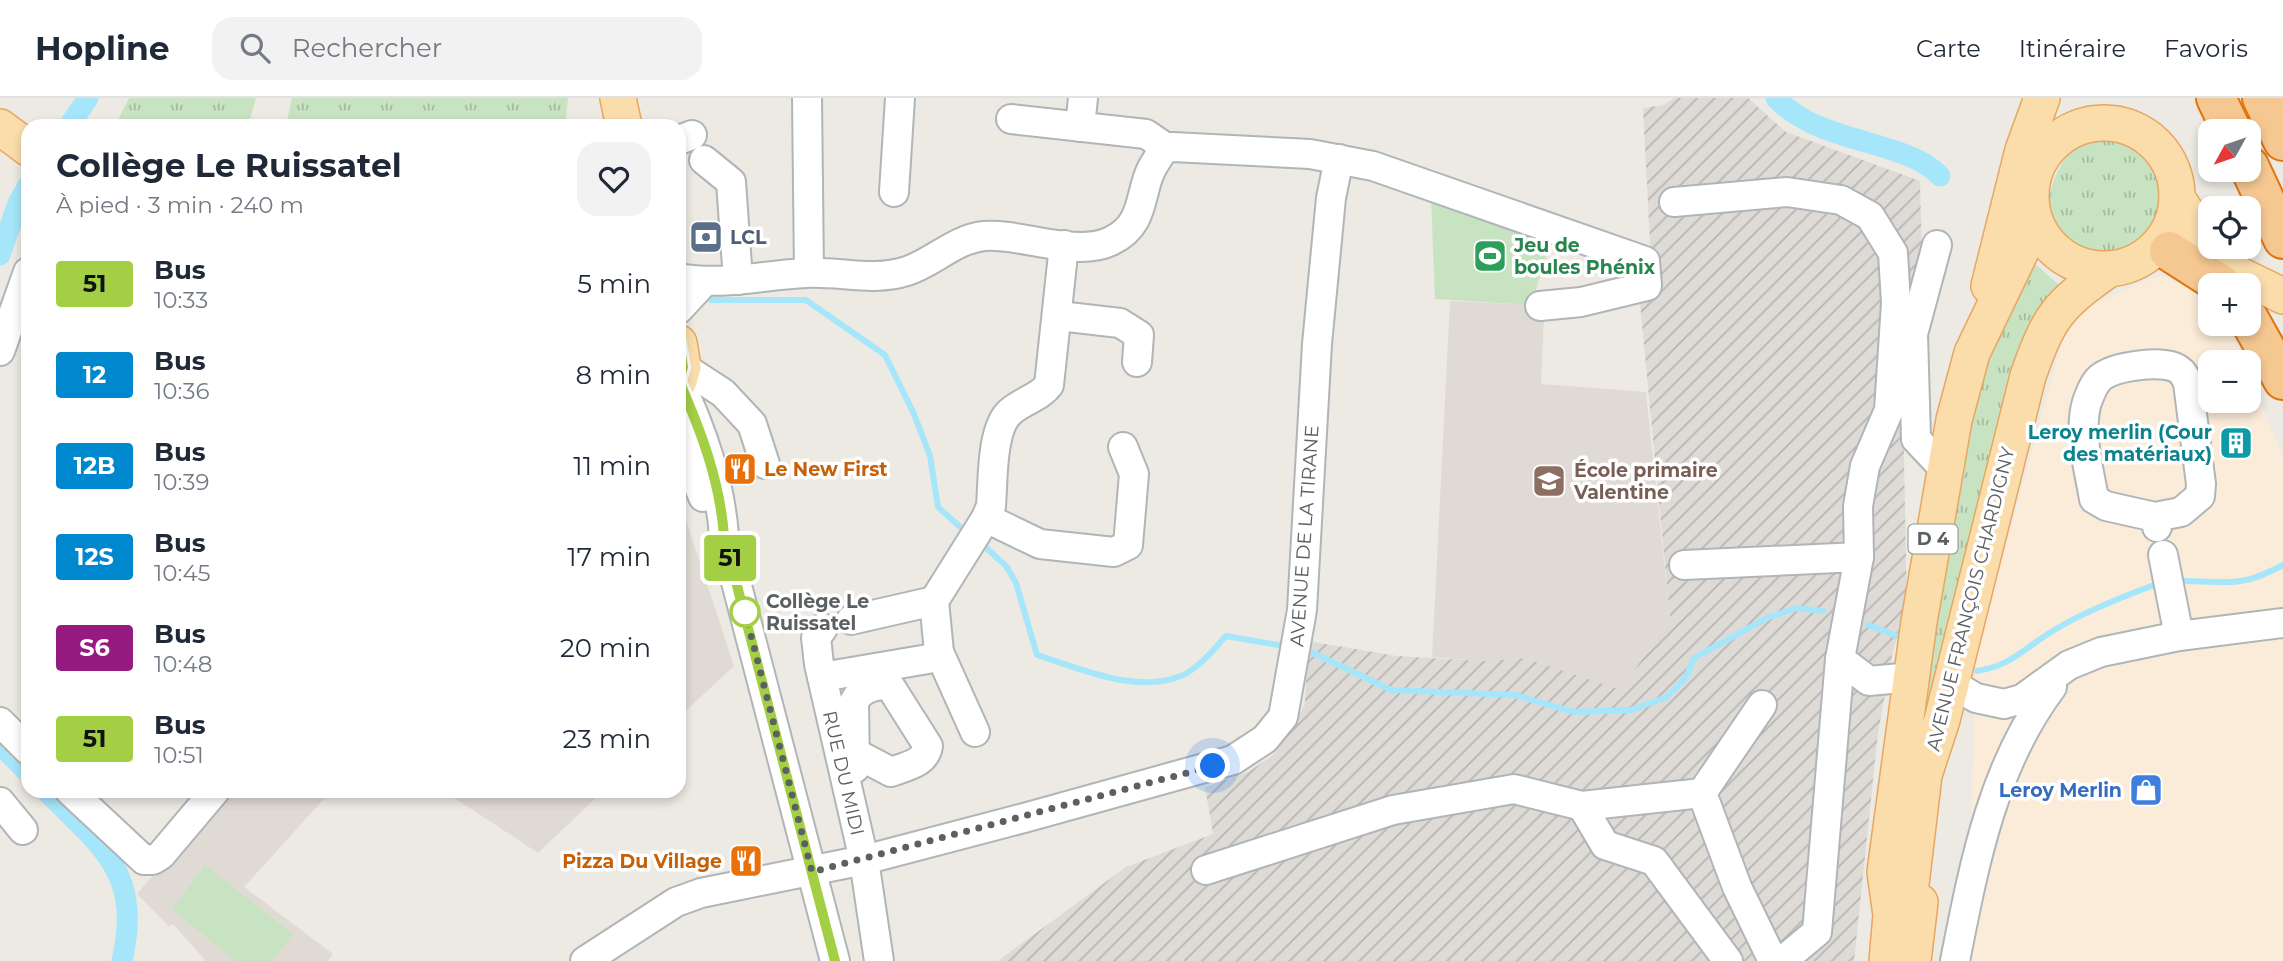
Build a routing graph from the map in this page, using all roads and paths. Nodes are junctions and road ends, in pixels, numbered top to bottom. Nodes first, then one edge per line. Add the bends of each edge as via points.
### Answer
1 (618, 98) edge
2 (807, 98) edge
3 (900, 98) edge
4 (1083, 98) edge
5 (2042, 98) edge
6 (2216, 98) edge
7 (2262, 98) edge
8 (2114, 112) edge
9 (2066, 114) edge
10 (622, 119) edge
11 (1011, 119) dead end
12 (2226, 119) edge
13 (0, 127) edge
14 (1080, 127) junction
15 (2283, 141) edge
16 (21, 143) edge
17 (1165, 147) junction
18 (1339, 159) junction
19 (704, 160) dead end
20 (2256, 182) edge
21 (894, 192) dead end
22 (2177, 198) junction
23 (1674, 202) dead end
24 (2035, 222) junction
25 (2198, 230) edge
26 (2283, 239) edge
27 (1064, 245) junction
28 (1937, 245) dead end
29 (2139, 259) junction
30 (2242, 259) edge
31 (809, 272) junction
32 (2198, 277) edge
33 (2283, 279) edge
34 (691, 280) edge
35 (738, 280) junction
36 (21, 292) edge
37 (2283, 296) edge
38 (1540, 306) dead end
39 (1059, 316) junction
40 (2258, 336) edge
41 (0, 351) edge
42 (1972, 353) junction
43 (1137, 362) dead end
44 (686, 371) edge
45 (2283, 380) edge
46 (686, 387) edge
47 (1123, 447) dead end
48 (686, 456) edge
49 (765, 464) dead end
50 (1945, 470) junction
51 (2156, 522) joint
52 (977, 532) junction
53 (724, 536) junction
54 (2163, 555) dead end
55 (1859, 557) junction
56 (1684, 565) dead end
57 (934, 601) junction
58 (851, 621) dead end
59 (2283, 623) edge
60 (823, 628) dead end
61 (2179, 636) junction
62 (934, 655) junction
63 (1840, 659) junction
64 (2068, 665) junction
65 (821, 677) junction
66 (1912, 677) junction
67 (1949, 682) junction
68 (1762, 705) dead end
69 (1942, 720) junction
70 (0, 722) edge
71 (975, 732) dead end
72 (21, 743) edge
73 (855, 753) dead end
74 (1702, 793) junction
75 (78, 798) edge
76 (203, 798) edge
77 (0, 802) edge
78 (1582, 806) junction
79 (852, 809) junction
80 (23, 830) dead end
81 (864, 860) junction
82 (1206, 870) dead end
83 (812, 872) junction
84 (1885, 872) junction
85 (585, 961) edge
86 (835, 961) edge
87 (879, 961) edge
88 (1728, 961) edge
89 (1773, 961) edge
90 (1782, 961) edge
91 (1873, 961) edge
92 (1887, 961) edge
93 (1901, 961) edge
94 (1913, 961) edge
95 (1955, 961) edge

1 - 10 main road
2 - 31 street
3 - 21 street
4 - 14 street
5 - 42 main road via 2023,149
6 - 12 highway
7 - 15 highway
8 - 9 main road via 2109,122 2086,124
8 - 22 main road via 2161,150 2173,173
9 - 24 main road via 2035,171 2031,198
11 - 14 street
13 - 16 main road
14 - 17 street via 1146,134
17 - 18 street via 1310,153
17 - 27 street via 1150,170 1142,209 1126,228 1112,241 1092,247
18 - 38 street via 1384,170 1645,261 1647,286 1581,302
18 - 81 street, AVENUE DE LA TIRANE via 1317,344 1302,610 1283,717 1265,739 1233,760
19 - 35 street via 731,182
20 - 26 highway
22 - 25 main road
22 - 29 main road via 2162,240
23 - 55 street via 1787,192 1841,200 1870,216 1893,253 1896,303 1889,410 1865,466 1858,506
24 - 29 main road via 2049,244 2090,270
24 - 42 main road, AVENUE FRANÇOIS CHARDIGNY / D 4
27 - 31 street via 986,236 962,241 908,271 876,278
27 - 39 street
28 - 50 street via 1913,334 1916,439
29 - 32 highway
29 - 37 main road via 2221,267
29 - 67 main road, AVENUE FRANÇOIS CHARDIGNY / D 4 via 2070,296 2045,328 2028,376
30 - 33 main road
31 - 35 street
34 - 35 street
36 - 41 street
39 - 43 street via 1120,323 1139,335
39 - 52 street via 1049,385 1008,413 999,427 991,506
40 - 45 highway
42 - 50 main road, AVENUE FRANÇOIS CHARDIGNY / D 4
44 - 49 street via 723,393 752,424
46 - 53 street via 721,496
47 - 52 street via 1134,474 1128,545 1114,552
48 - 53 street
50 - 66 main road, AVENUE FRANÇOIS CHARDIGNY / D 4
51 - 51 street via 2094,499 2084,441 2086,404 2099,378 2112,371 2174,367 2188,383 2200,496 2180,512
52 - 57 street
53 - 83 street
54 - 61 street
55 - 56 street
55 - 63 street
57 - 58 street
57 - 62 street
59 - 61 street
60 - 65 street, RUE DU MIDI via 816,638
61 - 64 street via 2101,652
62 - 65 street
62 - 71 street
63 - 66 street via 1869,681
63 - 90 street via 1817,932
64 - 67 street via 2022,699 2004,704 1976,698
64 - 95 street via 2028,719 2001,778 1976,853
65 - 79 street, RUE DU MIDI
66 - 84 main road, AVENUE FRANÇOIS CHARDIGNY / D 4
67 - 69 main road, AVENUE FRANÇOIS CHARDIGNY / D 4
68 - 74 street
69 - 93 main road, AVENUE FRANÇOIS CHARDIGNY / D 4 via 1924,775
69 - 94 main road, D 4
70 - 72 street
73 - 79 street
74 - 78 street
74 - 89 street via 1737,887
75 - 76 street via 144,860 153,860
77 - 80 street
78 - 82 street via 1514,789 1393,810
78 - 88 street via 1605,845 1654,861
79 - 81 street, RUE DU MIDI
81 - 83 street, AVENUE DE LA TIRANE
81 - 87 street, RUE DU MIDI
83 - 85 street, AVENUE DE LA TIRANE via 676,902
83 - 86 street
84 - 91 main road, D 4
84 - 92 main road, AVENUE FRANÇOIS CHARDIGNY / D 4 via 1891,915

